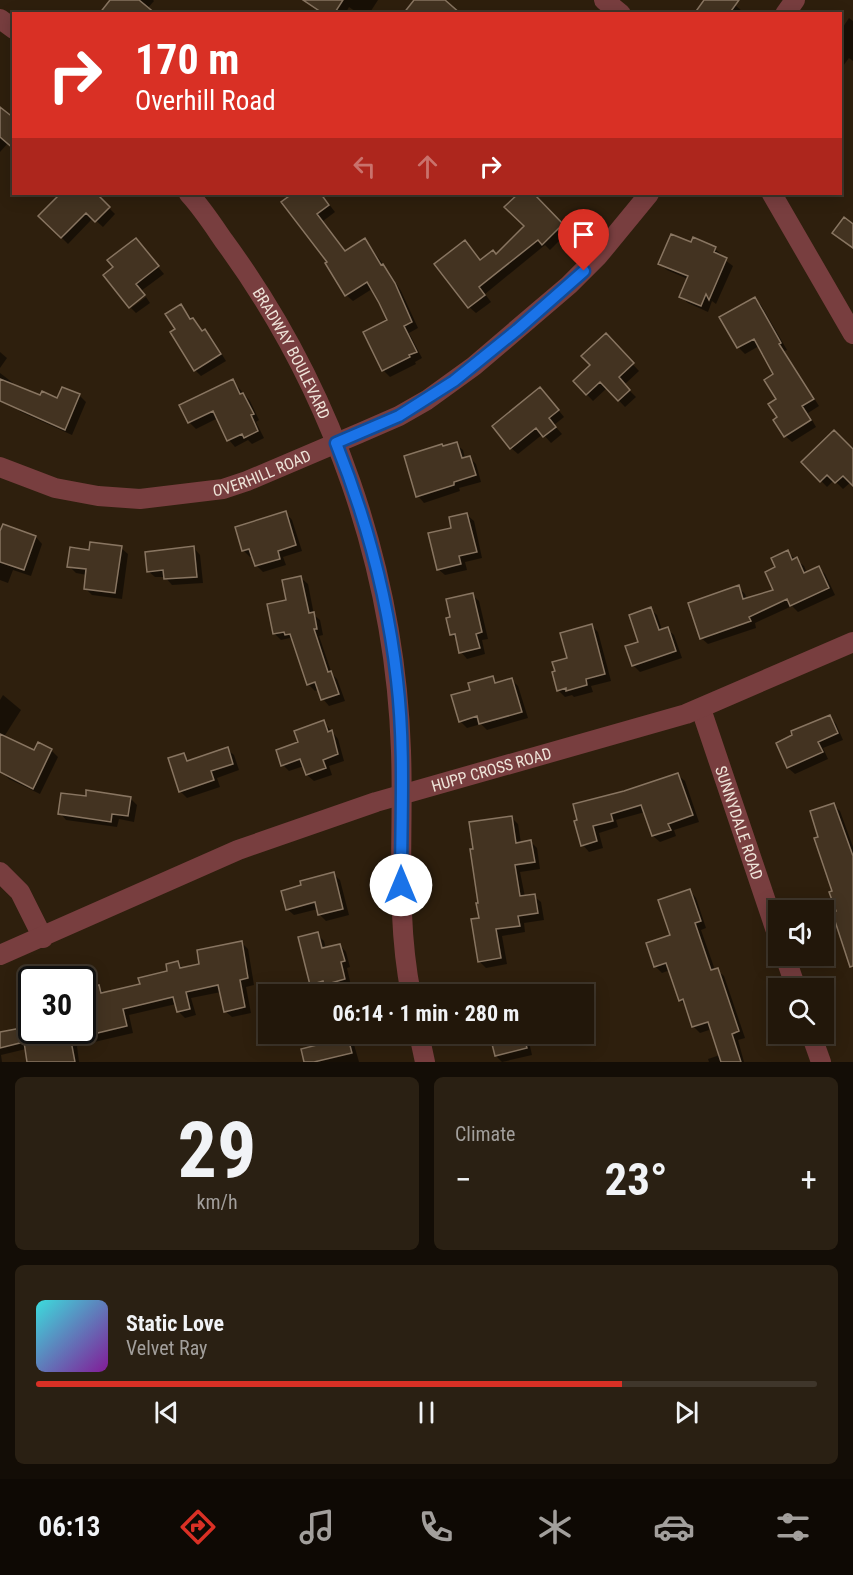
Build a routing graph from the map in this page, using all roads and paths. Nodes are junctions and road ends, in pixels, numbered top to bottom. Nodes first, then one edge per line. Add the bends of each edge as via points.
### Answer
1 (603, 0) edge
2 (618, 12) edge
3 (190, 195) edge
4 (648, 195) edge
5 (773, 195) edge
6 (853, 334) edge
7 (336, 443) junction
8 (0, 467) edge
9 (853, 642) edge
10 (701, 709) junction
11 (401, 795) junction
12 (0, 872) edge
13 (768, 907) edge
14 (43, 938) junction
15 (0, 955) edge
16 (410, 984) edge
17 (421, 1044) edge
18 (815, 1044) edge
19 (425, 1062) edge
20 (821, 1062) edge

1 - 2 street
3 - 7 street, BRADWAY BOULEVARD via 274,314
4 - 7 street, OVERHILL ROAD via 569,285 474,366 399,416
5 - 6 street
7 - 8 street, OVERHILL ROAD via 223,489 140,499 55,488
7 - 11 street, BRADWAY BOULEVARD via 359,508 390,629 399,706
9 - 10 street, HUPP CROSS ROAD
10 - 11 street, HUPP CROSS ROAD
10 - 13 street, SUNNYDALE ROAD
11 - 14 street, HUPP CROSS ROAD via 238,850
11 - 16 street, BRADWAY BOULEVARD via 403,940
12 - 14 street via 20,892
14 - 15 street, HUPP CROSS ROAD
17 - 19 street
18 - 20 street

